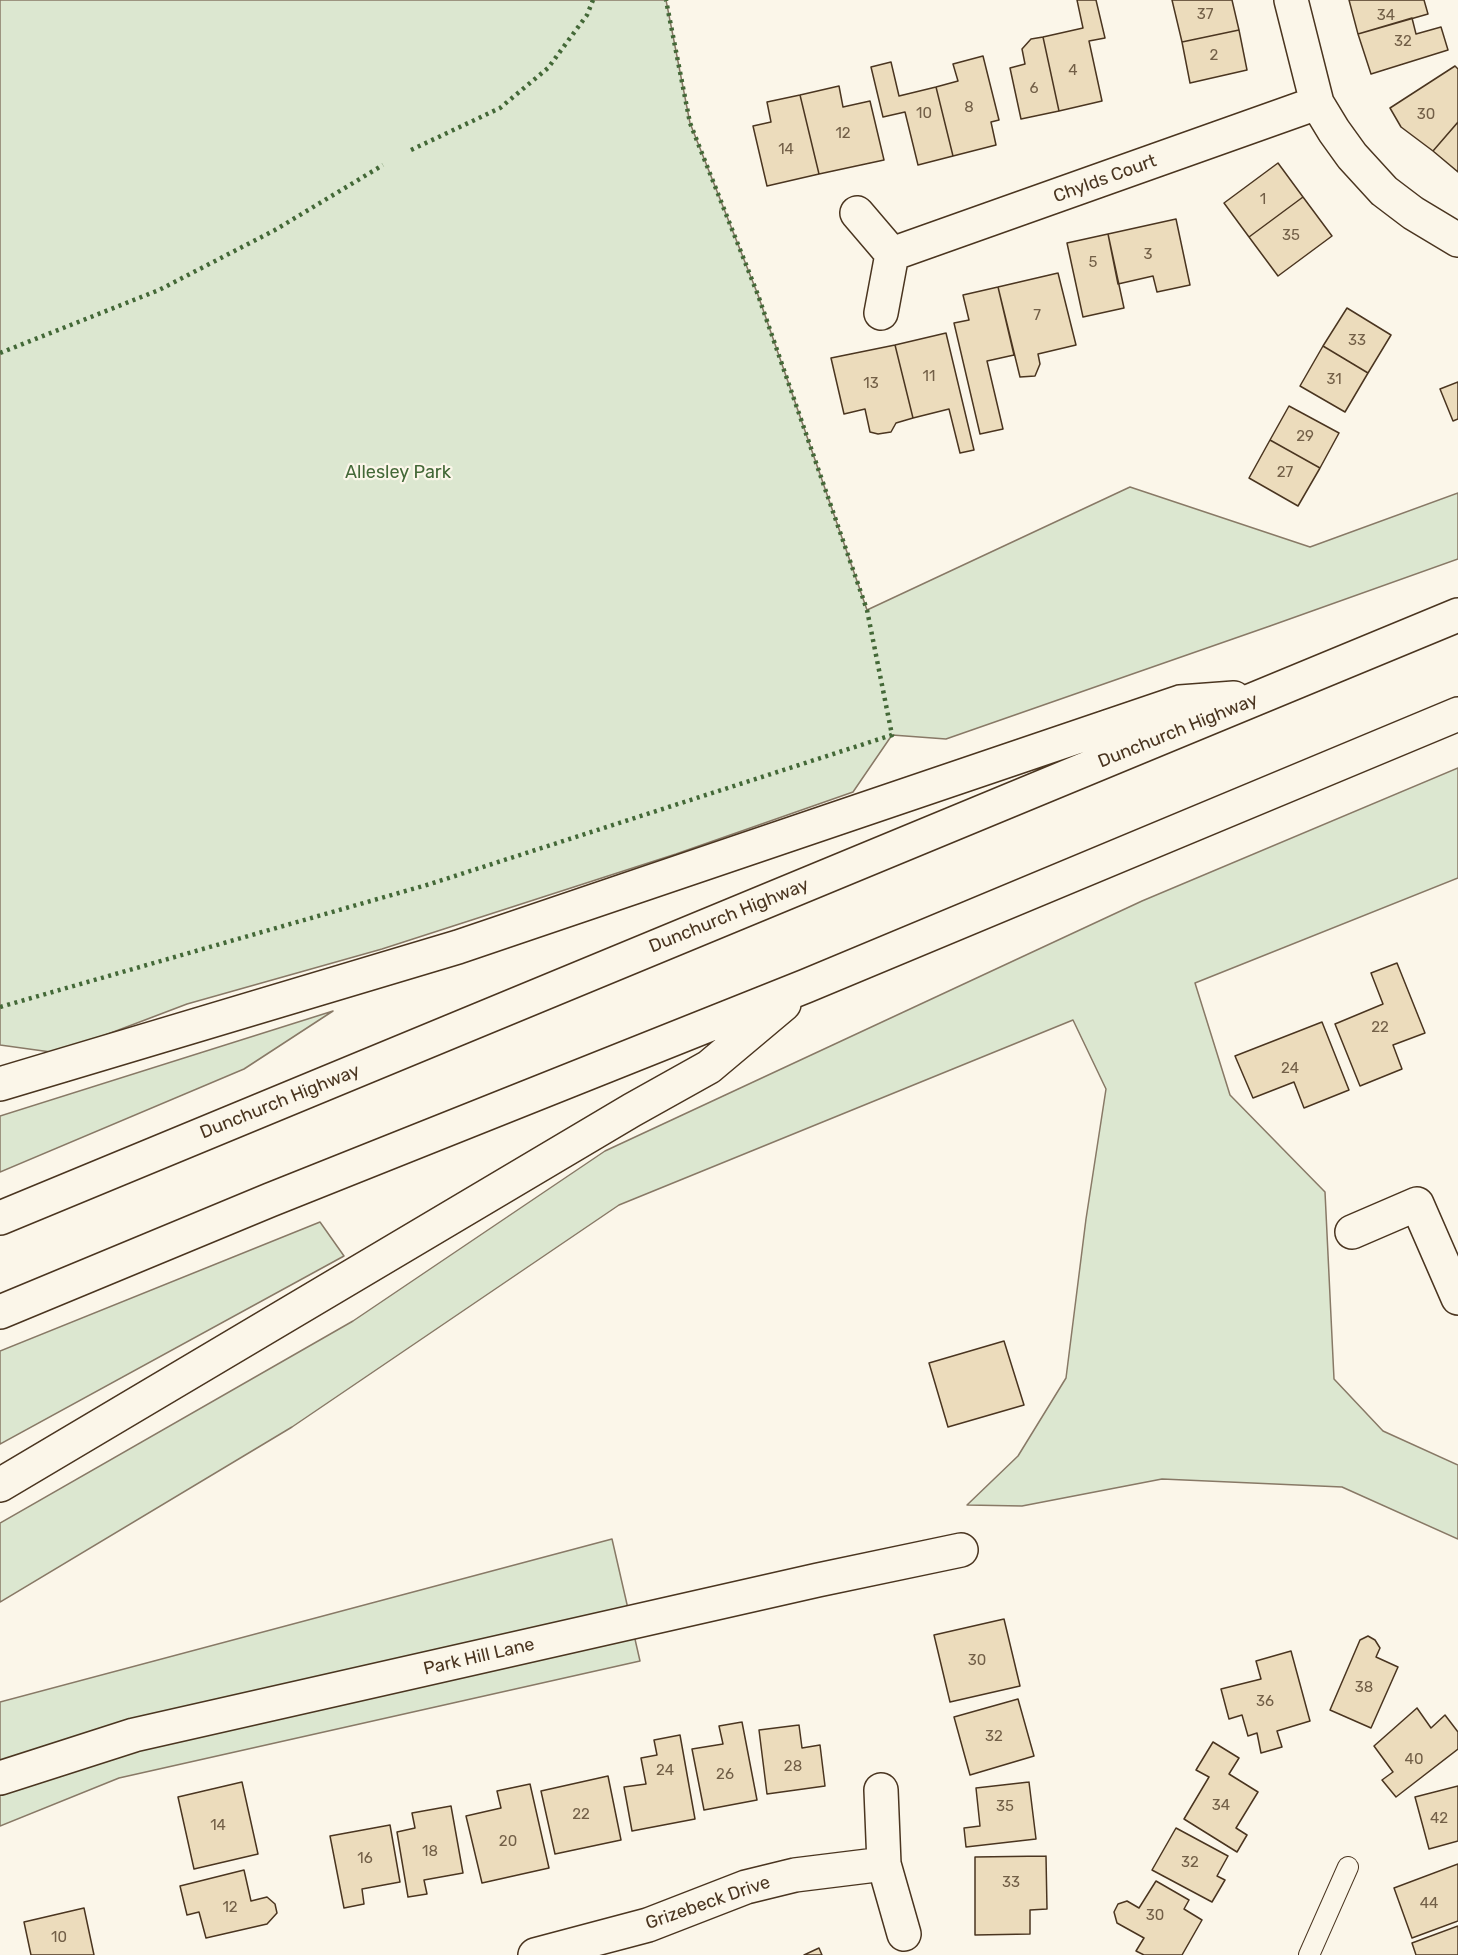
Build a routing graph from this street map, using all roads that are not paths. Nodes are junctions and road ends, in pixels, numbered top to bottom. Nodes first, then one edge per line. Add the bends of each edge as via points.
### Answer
1 (1291, 0) edge
2 (1317, 103) junction
3 (857, 213) dead end
4 (1458, 240) edge
5 (892, 254) junction
6 (881, 313) dead end
7 (1458, 615) edge
8 (1262, 696) junction
9 (1458, 714) edge
10 (806, 986) junction
11 (0, 1084) edge
12 (0, 1218) edge
13 (1352, 1232) dead end
14 (1458, 1298) edge
15 (0, 1312) edge
16 (0, 1485) edge
17 (961, 1550) dead end
18 (0, 1778) edge
19 (881, 1790) dead end
20 (884, 1864) junction
21 (1348, 1867) dead end
22 (904, 1934) dead end
23 (535, 1955) edge
24 (1310, 1955) edge

1 - 2 main road
2 - 4 main road via 1352,156 1384,191
2 - 5 main road, Chylds Court
3 - 5 main road
5 - 6 main road
7 - 8 main road, Dunchurch Highway
8 - 11 main road via 1179,702 458,947
8 - 12 main road, Dunchurch Highway
9 - 10 main road
10 - 15 main road
10 - 16 main road via 709,1068
13 - 14 main road via 1417,1204
17 - 18 main road, Park Hill Lane via 135,1735
19 - 20 main road
20 - 22 main road
20 - 23 main road, Grizebeck Drive via 795,1875 746,1887 648,1925
21 - 24 lane

